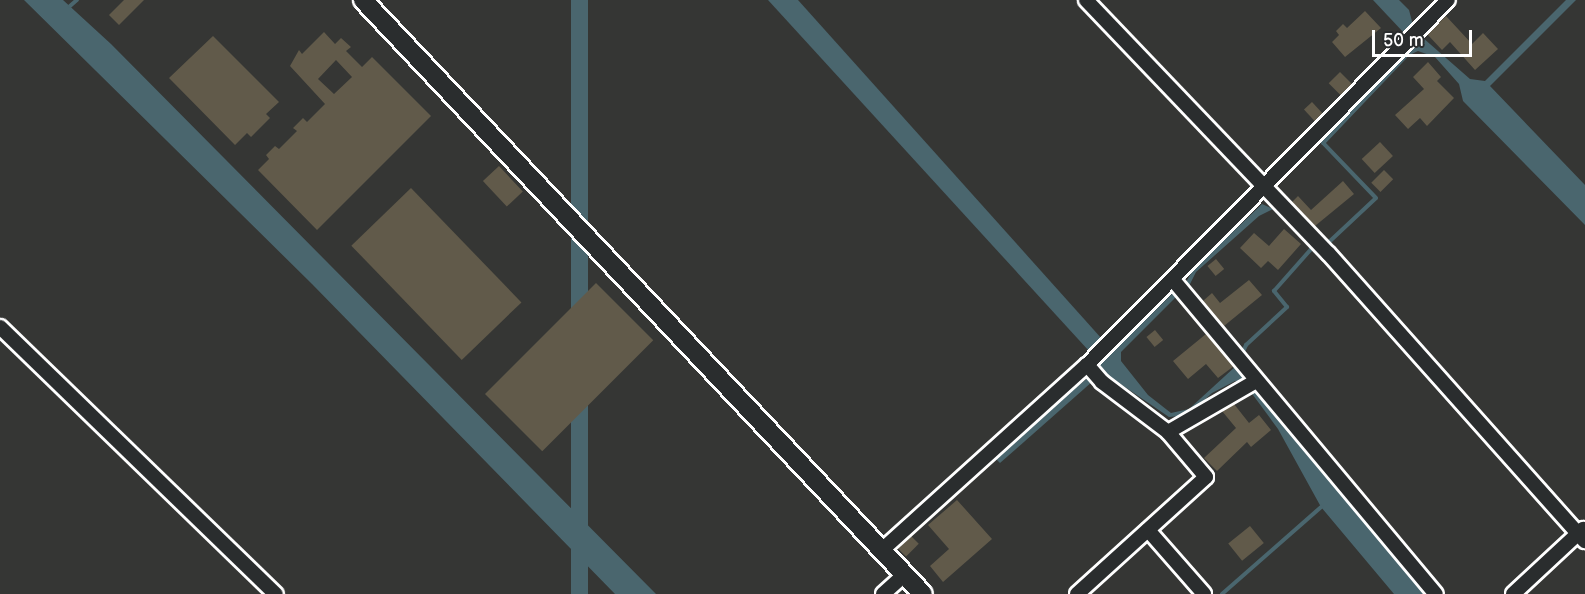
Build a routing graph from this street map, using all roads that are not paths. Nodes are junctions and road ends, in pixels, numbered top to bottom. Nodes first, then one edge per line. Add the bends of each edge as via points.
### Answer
1 (363, 0) edge
2 (1086, 0) edge
3 (1448, 0) edge
4 (1263, 190) junction
5 (1174, 280) junction
6 (0, 327) edge
7 (1088, 365) junction
8 (1256, 381) junction
9 (1168, 432) junction
10 (1148, 530) junction
11 (1583, 534) edge
12 (882, 550) junction
13 (904, 574) junction
14 (276, 594) edge
15 (883, 594) edge
16 (923, 594) edge
17 (1077, 594) edge
18 (1204, 594) edge
19 (1437, 594) edge
20 (1514, 594) edge

1 - 12 street
2 - 4 street
3 - 4 street
4 - 5 street
4 - 11 street via 1328,254
5 - 7 street
5 - 8 street
6 - 14 street
7 - 9 street via 1102,382
7 - 12 street
8 - 9 street
8 - 19 street
9 - 10 street via 1206,477
10 - 17 street
10 - 18 street
11 - 20 street
12 - 13 street
13 - 15 street
13 - 16 street

